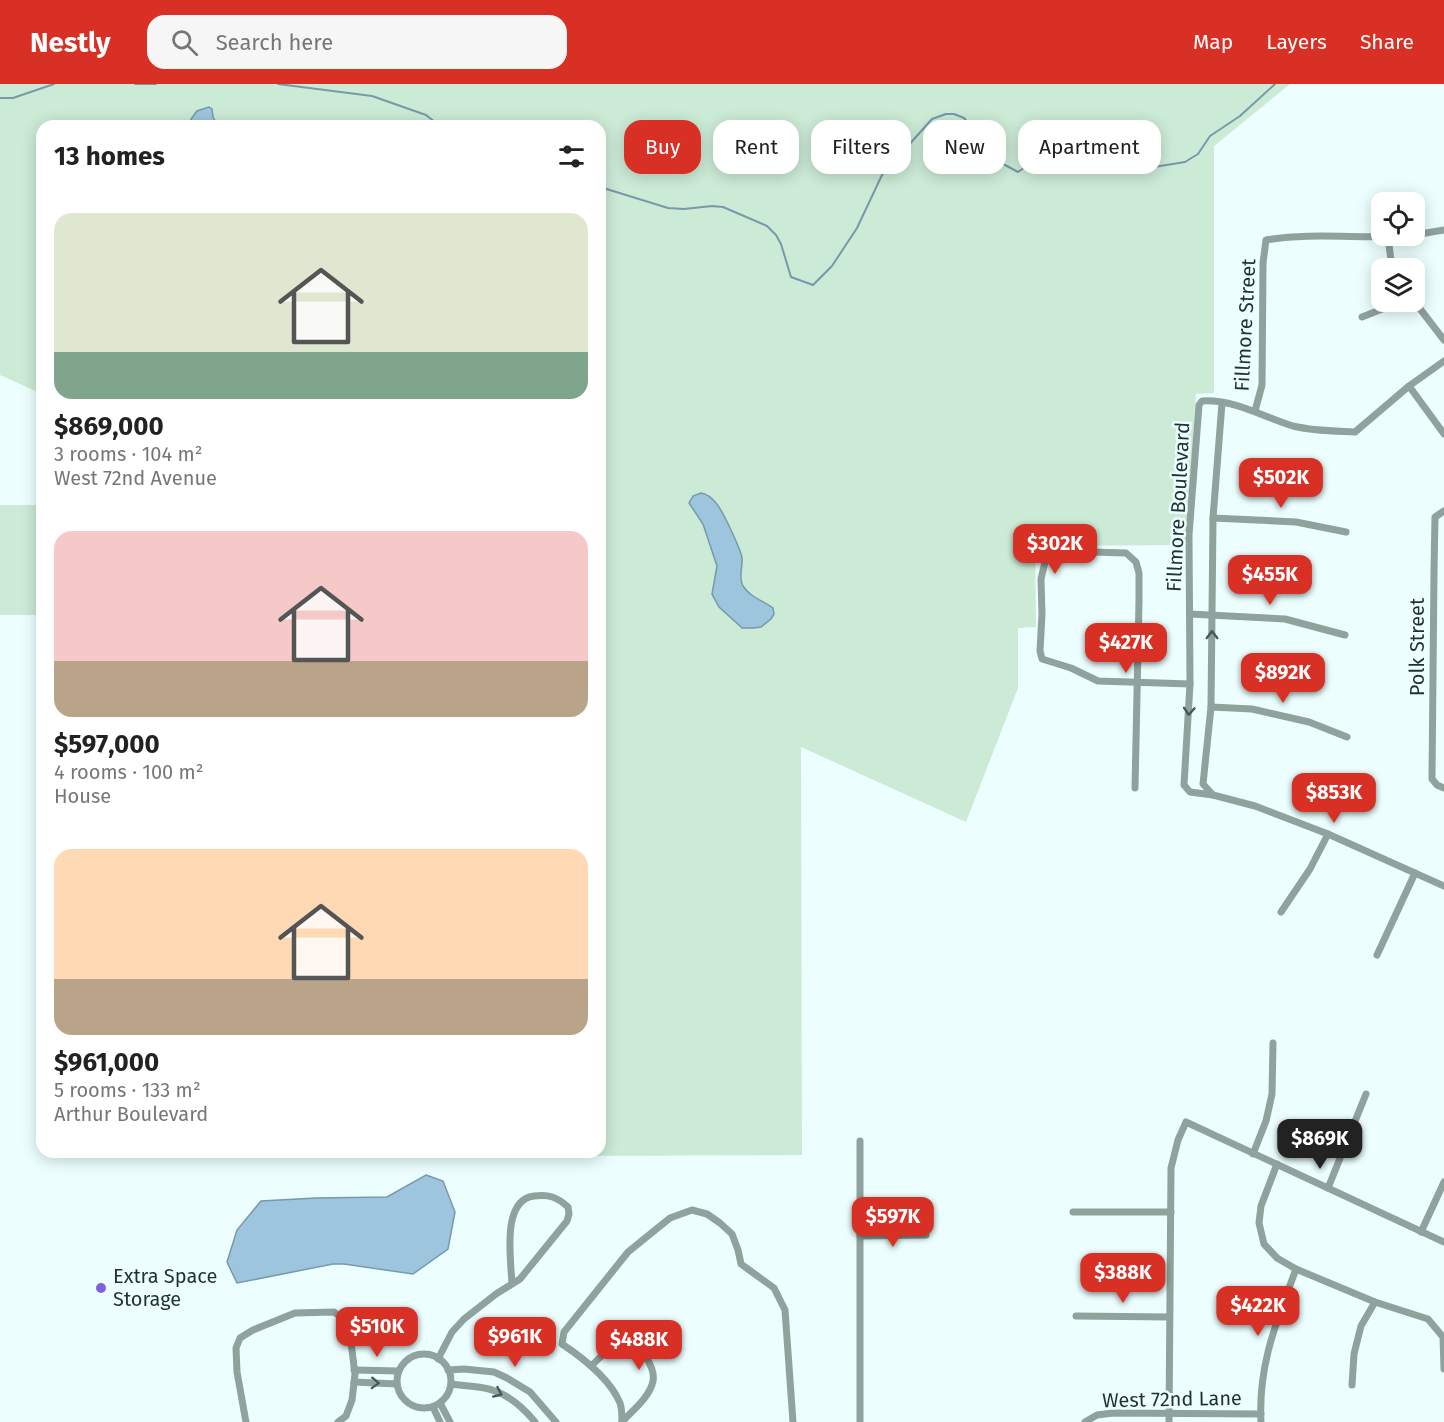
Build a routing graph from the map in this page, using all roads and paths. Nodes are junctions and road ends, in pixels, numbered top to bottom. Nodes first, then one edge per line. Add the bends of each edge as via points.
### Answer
1 (1444, 230) edge
2 (1425, 233) edge
3 (1371, 237) edge
4 (1375, 312) edge
5 (1422, 312) edge
6 (1362, 317) dead end
7 (1444, 340) edge
8 (1444, 361) edge
9 (1409, 386) junction
10 (1222, 403) junction
11 (1255, 411) junction
12 (1444, 434) edge
13 (1444, 511) edge
14 (1213, 518) junction
15 (1346, 532) dead end
16 (1190, 614) junction
17 (1212, 614) junction
18 (1345, 634) dead end
19 (1138, 683) junction
20 (1190, 684) junction
21 (1212, 707) junction
22 (1347, 737) dead end
23 (1441, 786) edge
24 (1135, 788) dead end
25 (1212, 795) junction
26 (1328, 834) junction
27 (1415, 873) junction
28 (1444, 886) edge
29 (1281, 912) dead end
30 (1377, 954) dead end
31 (1273, 1043) dead end
32 (1366, 1095) dead end
33 (860, 1141) dead end
34 (1253, 1154) junction
35 (1277, 1164) junction
36 (1444, 1182) edge
37 (1328, 1188) junction
38 (1073, 1212) dead end
39 (1171, 1212) junction
40 (1421, 1232) junction
41 (926, 1235) dead end
42 (860, 1236) junction
43 (1444, 1242) edge
44 (1296, 1269) junction
45 (512, 1284) junction
46 (1375, 1302) junction
47 (1076, 1316) dead end
48 (1169, 1317) junction
49 (1443, 1337) edge
50 (438, 1359) junction
51 (591, 1366) junction
52 (1444, 1369) edge
53 (354, 1370) junction
54 (448, 1370) junction
55 (399, 1371) junction
56 (354, 1382) junction
57 (397, 1384) junction
58 (451, 1384) junction
59 (1352, 1385) dead end
60 (437, 1405) junction
61 (1169, 1414) junction
62 (1261, 1418) edge
63 (246, 1422) edge
64 (338, 1422) edge
65 (440, 1422) edge
66 (450, 1422) edge
67 (535, 1422) edge
68 (556, 1422) edge
69 (622, 1422) edge
70 (793, 1422) edge
71 (860, 1422) edge
72 (1085, 1422) edge
73 (1169, 1422) edge

1 - 2 street
3 - 11 street, Fillmore Street via 1266,240 1262,385
4 - 6 street
5 - 7 street
8 - 9 street
9 - 11 street via 1355,432 1293,426
9 - 12 street
10 - 11 street
10 - 14 street, Fillmore Boulevard
10 - 16 street, Fillmore Boulevard via 1210,400 1199,405 1189,535
13 - 23 street, Polk Street via 1436,517 1434,571 1432,779
14 - 15 street via 1296,522
14 - 17 street, Fillmore Boulevard
16 - 17 street
16 - 20 street, Fillmore Boulevard
17 - 18 street via 1285,619
21 -> 17 street, Fillmore Boulevard
19 - 19 street via 1098,681 1042,659 1041,579 1045,562 1058,551 1126,553 1136,562
19 - 20 street
19 - 24 street
20 -> 25 street, Fillmore Boulevard via 1184,786 1190,792
21 - 22 street via 1252,709 1309,722
21 - 25 street, Fillmore Boulevard via 1203,784
25 - 26 street via 1255,806
26 - 27 street
26 - 29 street
27 - 28 street
27 - 30 street
31 - 34 street via 1272,1094
32 - 37 street
33 - 42 street
34 - 35 street
34 - 39 street via 1186,1122 1171,1168
35 - 37 street
35 - 44 street via 1261,1206 1259,1223 1263,1244
36 - 40 street
37 - 40 street
38 - 39 street
39 - 48 street
40 - 43 street
41 - 42 street
42 - 71 street
44 - 46 street
44 - 62 street via 1263,1370
45 - 45 street via 567,1221 568,1207 559,1199 546,1195 529,1197 513,1214
45 - 50 street via 464,1319
46 - 49 street via 1428,1319
46 - 59 street via 1361,1326
47 - 48 street
48 - 61 street
49 - 52 street
50 - 54 street
50 - 55 street via 426,1354 416,1356
51 - 69 street via 615,1393 621,1405
51 - 69 street via 622,1343 636,1347 646,1358 654,1374 653,1383
51 - 70 street via 562,1344 564,1332 628,1252 670,1218 692,1210 707,1214 732,1234 741,1264 774,1288 785,1310
53 - 55 street
53 - 56 street
53 - 63 street via 349,1327 334,1312 296,1313 253,1330 240,1338 236,1348
54 - 58 street
54 - 68 street via 494,1371 530,1392
55 - 57 street
56 -> 57 street
56 - 64 street via 346,1416
57 - 60 street via 409,1404 418,1408
58 - 60 street via 448,1395
58 -> 67 street via 501,1393 518,1403
60 - 65 street
60 - 66 street
61 - 62 street, West 72nd Lane
61 - 72 street, West 72nd Lane via 1113,1413
61 - 73 street

